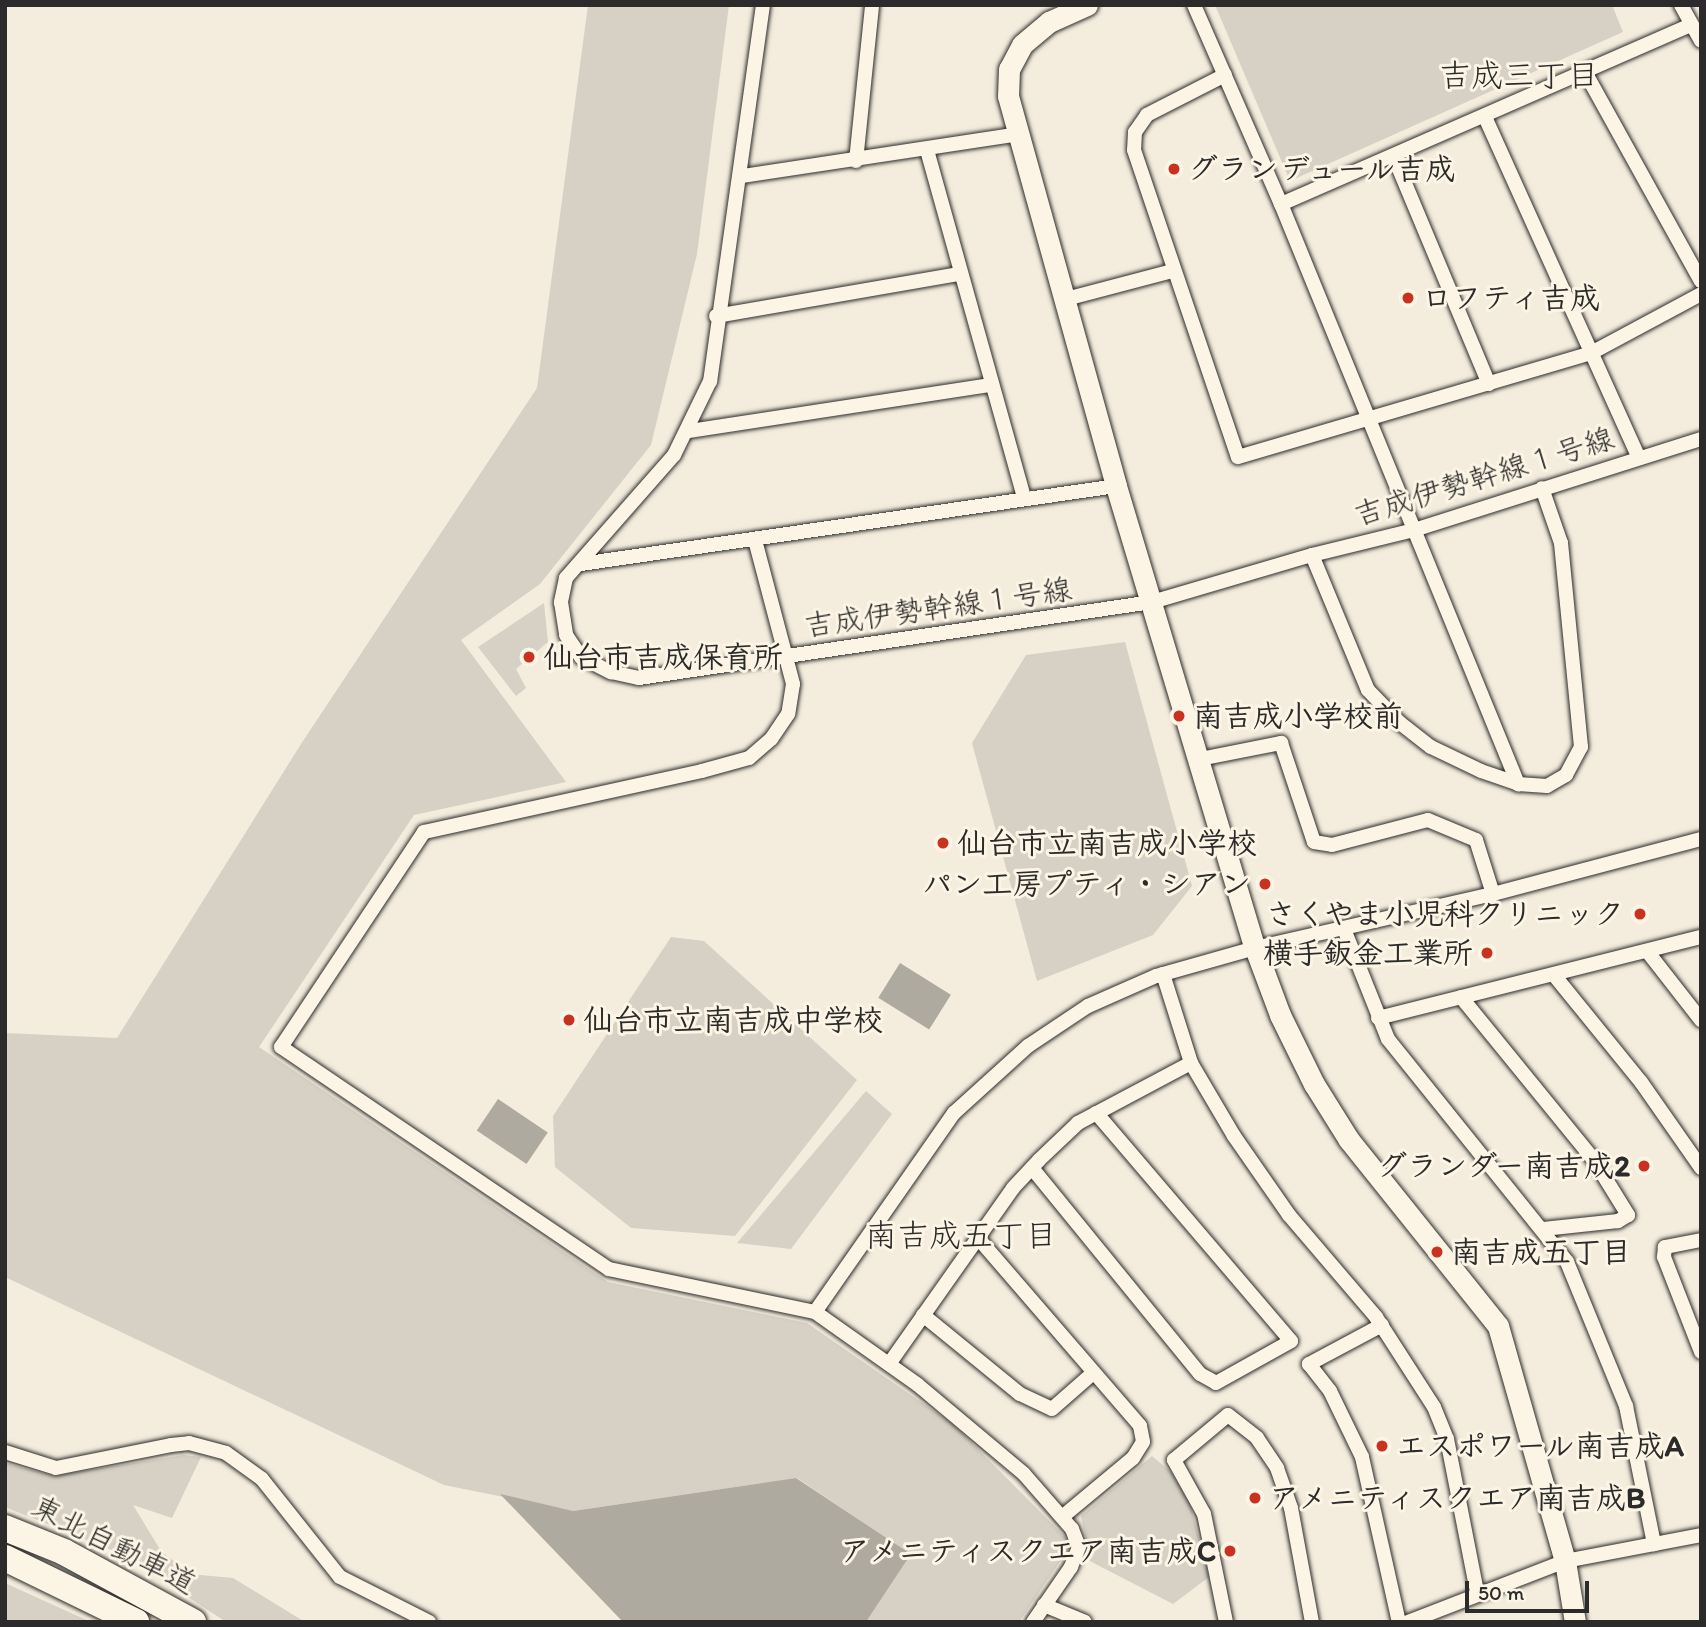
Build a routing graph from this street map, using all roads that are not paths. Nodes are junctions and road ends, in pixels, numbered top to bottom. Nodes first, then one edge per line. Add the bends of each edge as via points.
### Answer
1 (763, 5) edge
2 (872, 5) edge
3 (1087, 5) edge
4 (1194, 5) edge
5 (1681, 5) edge
6 (1690, 25) junction
7 (1701, 41) edge
8 (1585, 72) junction
9 (1225, 75) junction
10 (1485, 117) junction
11 (1021, 134) junction
12 (927, 150) junction
13 (1394, 157) junction
14 (856, 161) junction
15 (742, 176) junction
16 (1281, 204) junction
17 (1172, 271) junction
18 (959, 274) junction
19 (1701, 281) edge
20 (1701, 294) edge
21 (1066, 299) junction
22 (716, 316) junction
23 (1591, 353) junction
24 (1489, 384) junction
25 (991, 385) junction
26 (1369, 419) junction
27 (689, 431) junction
28 (1701, 439) edge
29 (1638, 456) junction
30 (1116, 486) junction
31 (1542, 488) junction
32 (1024, 498) junction
33 (1414, 530) junction
34 (755, 540) junction
35 (1312, 555) junction
36 (582, 564) junction
37 (1152, 602) junction
38 (788, 656) junction
39 (1200, 758) junction
40 (1518, 784) junction
41 (1701, 839) edge
42 (1493, 894) junction
43 (1344, 929) junction
44 (1701, 937) edge
45 (1255, 948) junction
46 (1647, 951) junction
47 (1163, 974) junction
48 (1554, 975) junction
49 (1461, 998) junction
50 (1378, 1018) junction
51 (1701, 1020) edge
52 (1191, 1063) junction
53 (1096, 1114) junction
54 (1032, 1168) junction
55 (1701, 1168) edge
56 (1543, 1229) junction
57 (978, 1238) junction
58 (1701, 1240) edge
59 (815, 1312) junction
60 (923, 1315) junction
61 (1382, 1325) junction
62 (1701, 1352) edge
63 (889, 1364) junction
64 (1093, 1373) junction
65 (5, 1451) edge
66 (1062, 1517) junction
67 (5, 1528) edge
68 (1701, 1535) edge
69 (1654, 1544) junction
70 (5, 1558) edge
71 (1565, 1561) junction
72 (1477, 1592) junction
73 (1044, 1605) junction
74 (136, 1622) edge
75 (193, 1622) edge
76 (429, 1622) edge
77 (1033, 1622) edge
78 (1085, 1622) edge
79 (1226, 1622) edge
80 (1312, 1622) edge
81 (1399, 1622) edge
82 (1408, 1622) edge
83 (1575, 1622) edge

1 - 15 street, 吉成伊勢幹線１号線
2 - 14 street
3 - 11 street via 1049,22 1022,45 1009,69 1008,96
4 - 9 street
5 - 6 street
6 - 7 street
6 - 8 street
8 - 10 street
8 - 19 street
9 - 16 street
9 - 17 street via 1147,115 1135,132 1134,150
10 - 13 street
10 - 23 street
11 - 12 street
11 - 21 street
12 - 14 street
12 - 18 street
13 - 16 street
13 - 24 street
14 - 15 street
15 - 22 street, 吉成伊勢幹線１号線
16 - 26 street
17 - 21 street
17 - 26 street via 1238,457
18 - 22 street
18 - 25 street
20 - 23 street
21 - 30 street
22 - 27 street, 吉成伊勢幹線１号線 via 710,381
23 - 24 street
23 - 29 street
24 - 26 street
25 - 27 street
25 - 32 street
26 - 33 street
27 - 36 street, 吉成伊勢幹線１号線
28 - 29 street, 吉成伊勢幹線１号線
29 - 31 street, 吉成伊勢幹線１号線
30 - 32 street
30 - 37 street
31 - 33 street, 吉成伊勢幹線１号線
31 - 40 street via 1565,566 1581,747 1566,775 1547,786
32 - 34 street
33 - 35 street, 吉成伊勢幹線１号線
33 - 40 street
34 - 36 street
34 - 38 street
35 - 37 street, 吉成伊勢幹線１号線
35 - 40 street via 1368,690 1431,747
36 - 38 street, 吉成伊勢幹線１号線 via 566,578 561,602 566,635 581,657 611,672 639,678
37 - 38 street, 吉成伊勢幹線１号線
37 - 39 street
38 - 59 street via 793,684 789,714 749,758 424,832 281,1047 609,1269
39 - 42 street via 1281,743 1314,842 1332,845 1428,820 1476,840
39 - 45 street
41 - 42 street
42 - 43 street
43 - 45 street
43 - 50 street
44 - 46 street
45 - 47 street
45 - 71 street via 1285,1026 1349,1140 1498,1326
46 - 48 street
46 - 51 street
47 - 52 street
47 - 59 street via 1088,1006 1028,1046 973,1095 947,1122
48 - 49 street
48 - 55 street via 1641,1082
49 - 50 street
49 - 56 street via 1594,1160 1628,1215 1618,1221
50 - 56 street via 1422,1084
52 - 53 street
52 - 61 street via 1289,1215
53 - 54 street via 1078,1123
53 - 54 street via 1291,1341 1216,1383 1200,1374
54 - 57 street
56 - 69 street via 1567,1262 1617,1381
57 - 60 street
57 - 64 street
58 - 62 street via 1665,1247 1664,1257
59 - 63 street
60 - 63 street
60 - 64 street via 1020,1394 1052,1409
61 - 72 street via 1434,1407 1447,1439
61 - 81 street via 1309,1364 1329,1391 1362,1457
63 - 66 street via 962,1419 1024,1474
64 - 66 street via 1140,1426 1143,1442 1133,1458
65 - 76 street via 56,1468 135,1449 189,1443 226,1453 262,1479 340,1577
66 - 73 street via 1079,1547
67 - 75 highway, 東北自動車道 via 64,1552
68 - 69 street
69 - 71 street
70 - 74 highway, 東北自動車道
71 - 72 street
71 - 83 street
72 - 82 street
73 - 77 street
73 - 78 street
79 - 80 street via 1204,1514 1174,1460 1228,1415 1257,1438 1277,1468 1292,1508

